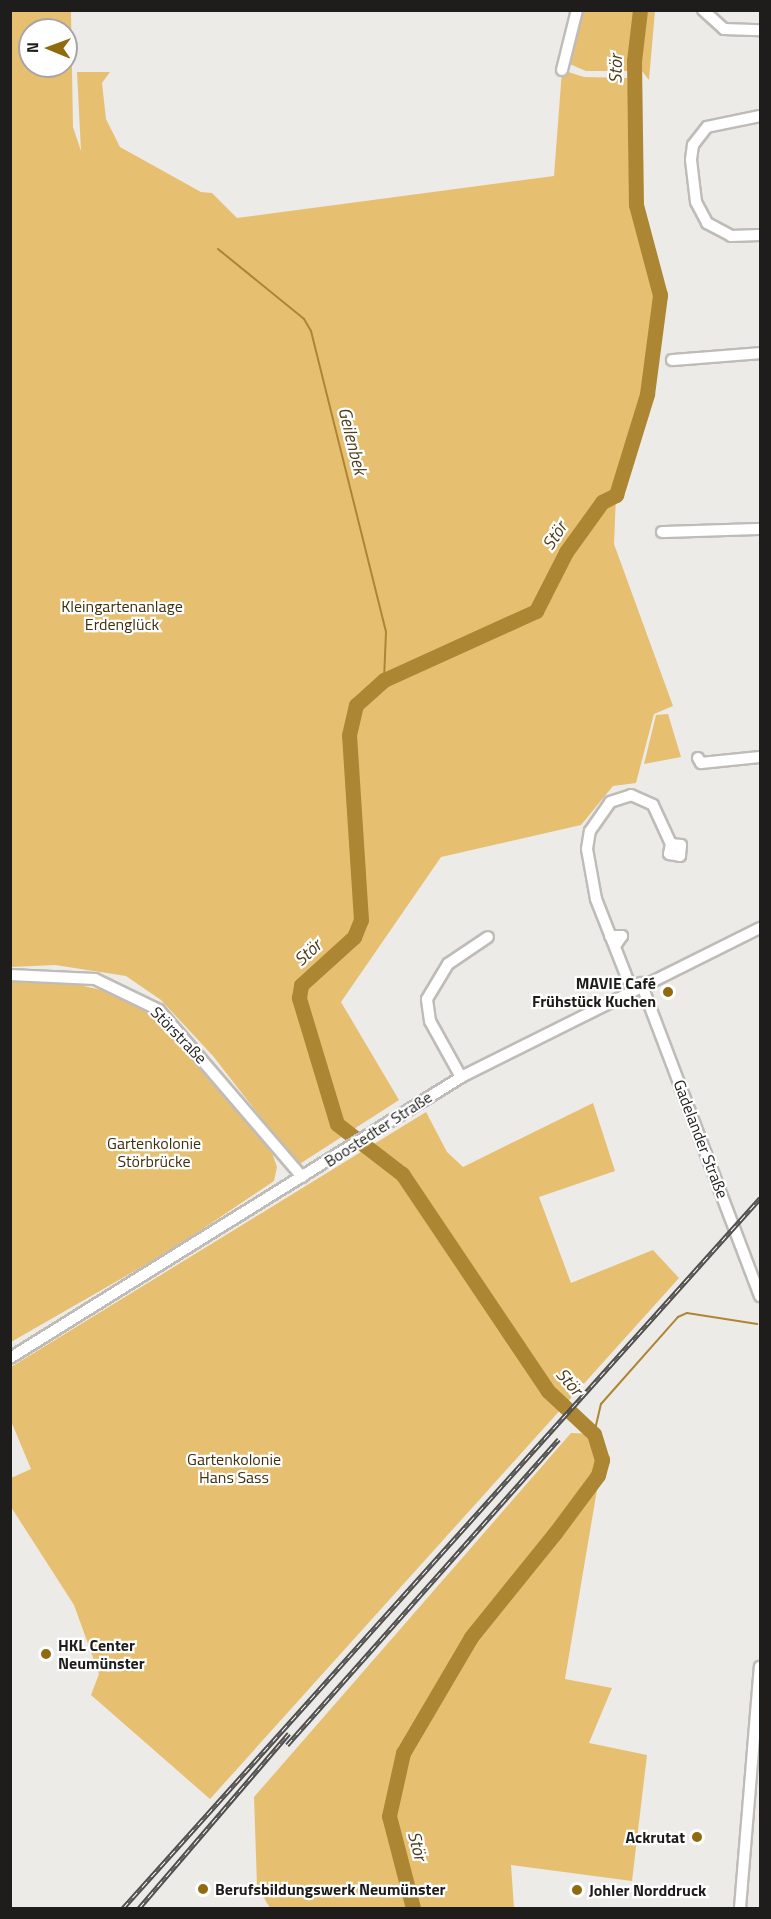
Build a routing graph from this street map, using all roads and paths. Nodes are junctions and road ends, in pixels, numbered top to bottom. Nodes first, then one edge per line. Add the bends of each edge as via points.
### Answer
1 (576, 10) edge
2 (703, 10) edge
3 (760, 30) edge
4 (562, 70) dead end
5 (760, 116) edge
6 (760, 235) edge
7 (760, 353) edge
8 (672, 360) dead end
9 (760, 528) edge
10 (663, 532) dead end
11 (760, 757) edge
12 (698, 758) dead end
13 (671, 844) dead end
14 (760, 928) edge
15 (488, 937) dead end
16 (10, 975) edge
17 (641, 983) junction
18 (631, 988) junction
19 (461, 1077) junction
20 (302, 1177) junction
21 (760, 1296) edge
22 (10, 1358) edge
23 (760, 1667) edge
24 (740, 1908) edge

1 - 4 street
2 - 3 street via 724,30
5 - 6 street via 707,127 693,146 691,160 696,202 707,223 731,236
7 - 8 street
9 - 10 street
11 - 12 street via 701,763
13 - 18 street via 657,810 641,797 618,798 594,821 588,858
14 - 17 street, Boostedter Straße
15 - 19 street via 448,964 427,999 430,1021
16 - 20 street, Störstraße via 95,979 152,1005 182,1033
17 - 18 street, Boostedter Straße
17 - 21 street, Gadelander Straße
18 - 19 street, Boostedter Straße
19 - 20 street, Boostedter Straße
20 - 22 street, Boostedter Straße
23 - 24 street

